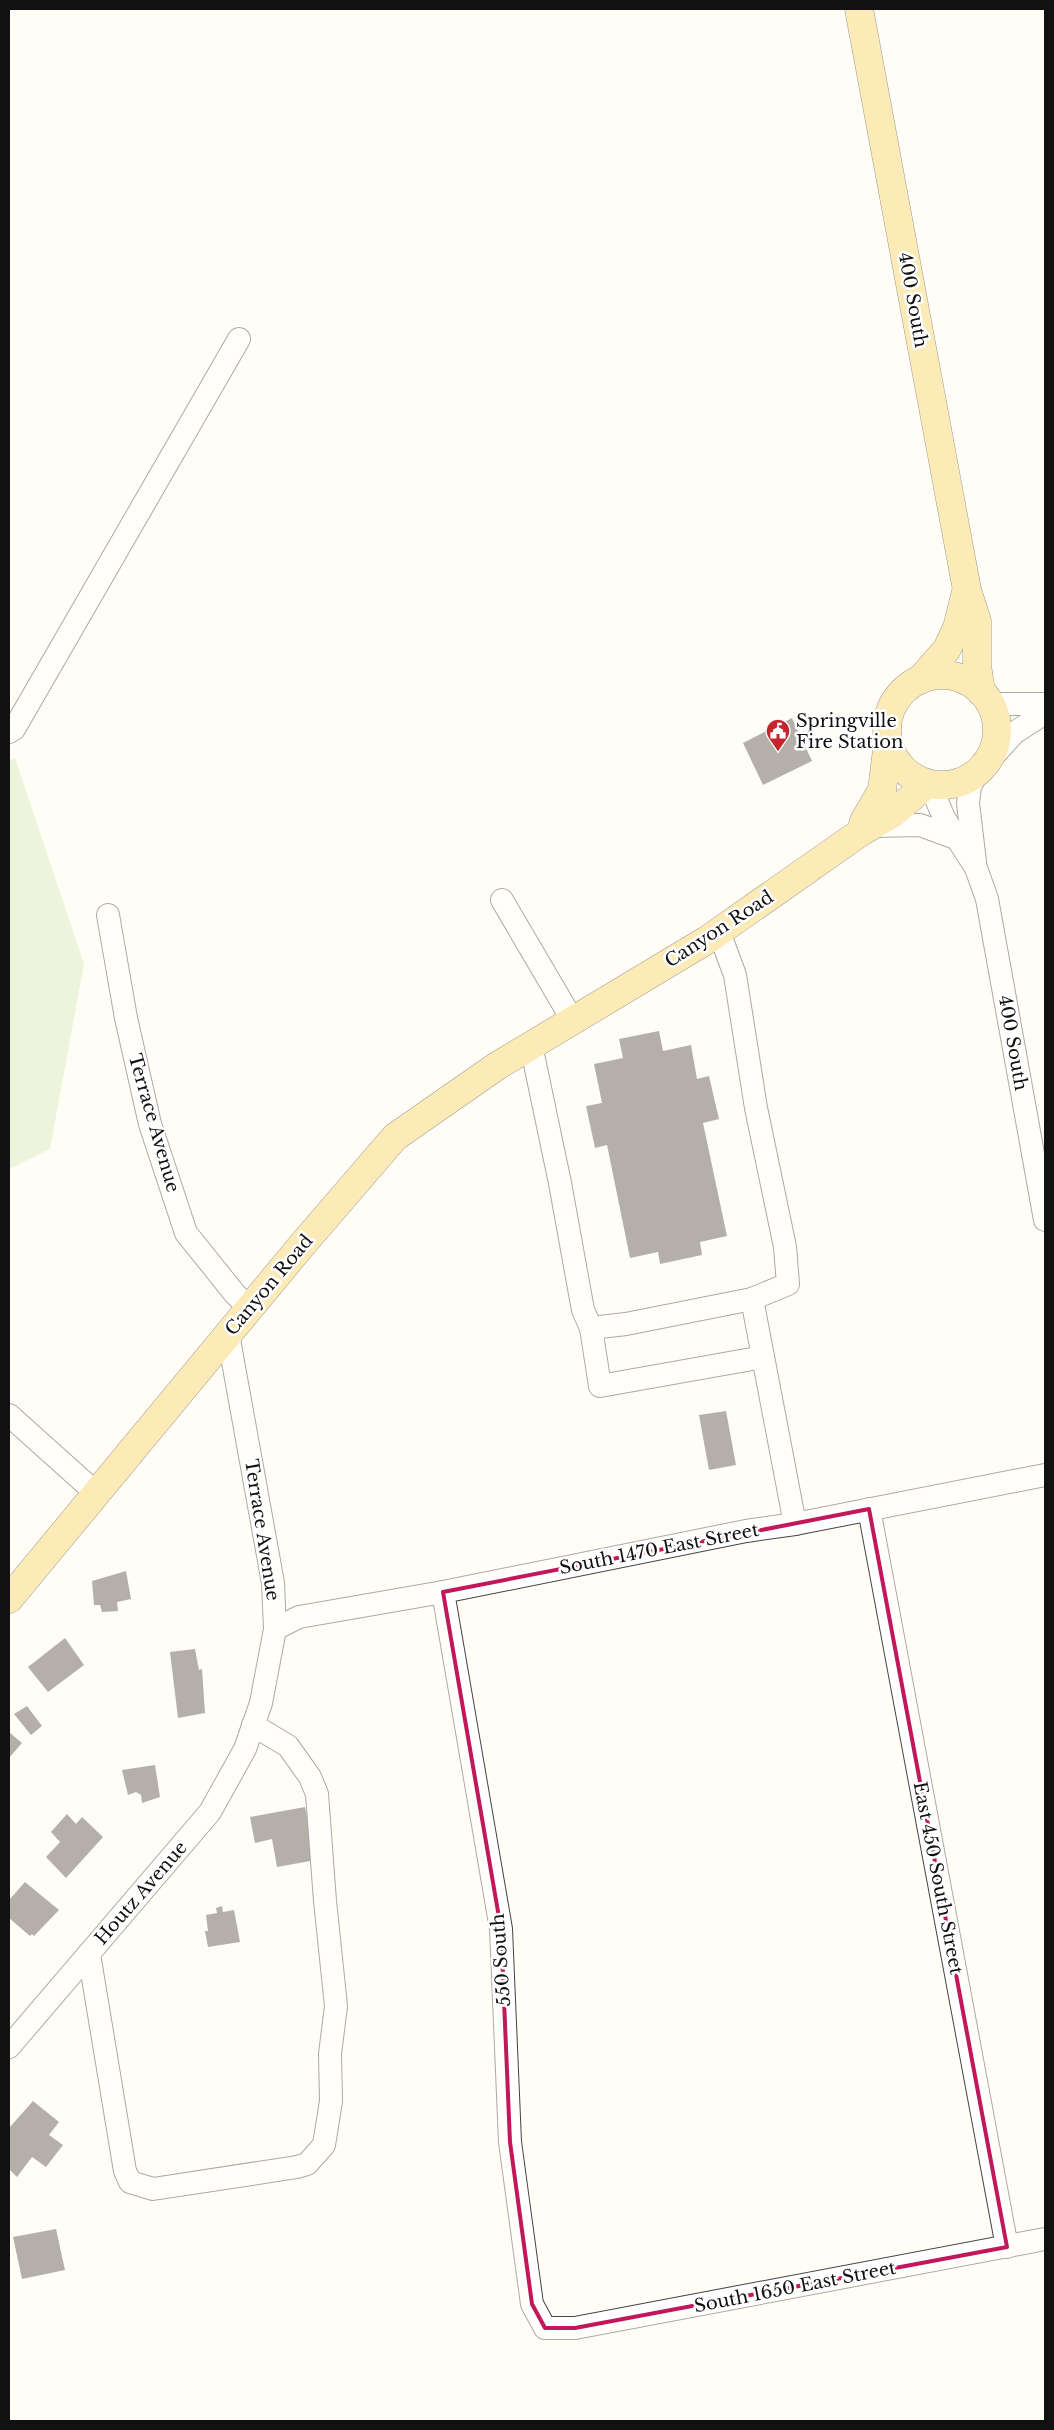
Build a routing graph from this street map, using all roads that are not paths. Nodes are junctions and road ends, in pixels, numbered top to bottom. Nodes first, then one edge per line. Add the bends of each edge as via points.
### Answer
1 (859, 9) edge
2 (239, 339) dead end
3 (967, 590) junction
4 (920, 680) junction
5 (985, 698) junction
6 (1045, 704) edge
7 (1045, 714) edge
8 (9, 732) edge
9 (888, 742) junction
10 (981, 769) junction
11 (928, 784) junction
12 (867, 829) junction
13 (958, 839) junction
14 (976, 868) junction
15 (502, 900) dead end
16 (108, 915) dead end
17 (719, 932) junction
18 (573, 1020) junction
19 (531, 1045) junction
20 (1045, 1220) edge
21 (752, 1299) junction
22 (249, 1308) junction
23 (591, 1328) junction
24 (228, 1334) junction
25 (763, 1357) junction
26 (9, 1414) edge
27 (1045, 1475) edge
28 (96, 1494) junction
29 (869, 1509) junction
30 (795, 1524) junction
31 (443, 1592) junction
32 (9, 1599) edge
33 (276, 1629) junction
34 (254, 1725) junction
35 (89, 1954) junction
36 (9, 2047) edge
37 (1045, 2239) edge
38 (1006, 2247) junction
39 (545, 2328) joint

1 - 3 main road, 400 South
2 - 8 street via 14,729
3 - 4 main road, 400 South via 957,628 947,649
3 - 5 main road, 400 South via 977,621 977,665
4 - 5 main road via 942,675 965,680
4 - 9 main road via 907,688 893,705 886,727
5 - 6 street
5 - 10 main road via 995,720 996,738
7 - 10 street via 1014,733
9 - 11 main road via 901,768
9 - 12 main road via 882,790 864,821
10 - 11 main road via 963,781 947,785
10 - 14 street, 400 South via 970,786 968,802
11 - 12 main road, Canyon Road via 892,814
11 - 13 street, 400 South
12 - 13 street via 920,825
12 - 17 main road, Canyon Road
13 - 14 street, 400 South
14 - 20 street, 400 South via 987,899
15 - 18 street
16 - 22 street, Terrace Avenue via 126,1018 150,1124 186,1233
17 - 18 main road, Canyon Road
17 - 21 street via 735,976 756,1108 785,1247 788,1284
18 - 19 main road, Canyon Road
19 - 22 main road, Canyon Road via 395,1137
19 - 23 street via 582,1310
21 - 23 street
21 - 25 street
22 - 24 main road, Canyon Road
23 - 25 street via 600,1386
24 - 28 main road, Canyon Road
24 - 33 street, Terrace Avenue via 273,1583
25 - 30 street
26 - 28 street
27 - 29 street, South 1470 East Street
28 - 32 main road, Canyon Road
29 - 30 street, South 1470 East Street
29 - 38 street, East 450 South Street
30 - 31 street, South 1470 East Street
31 - 33 street, South 1470 East Street via 299,1617
31 - 39 street, 550 South via 501,1929 510,2142 532,2304
33 - 34 street, Terrace Avenue
34 - 35 street, Houtz Avenue via 235,1770 210,1812
34 - 35 street via 288,1746 310,1777 317,1794 336,2006 330,2054 331,2101 324,2145 307,2164 297,2168 153,2189 130,2182 125,2171
35 - 36 street, Houtz Avenue
37 - 38 street, South 1650 East Street
38 - 39 street, South 1650 East Street via 575,2328

